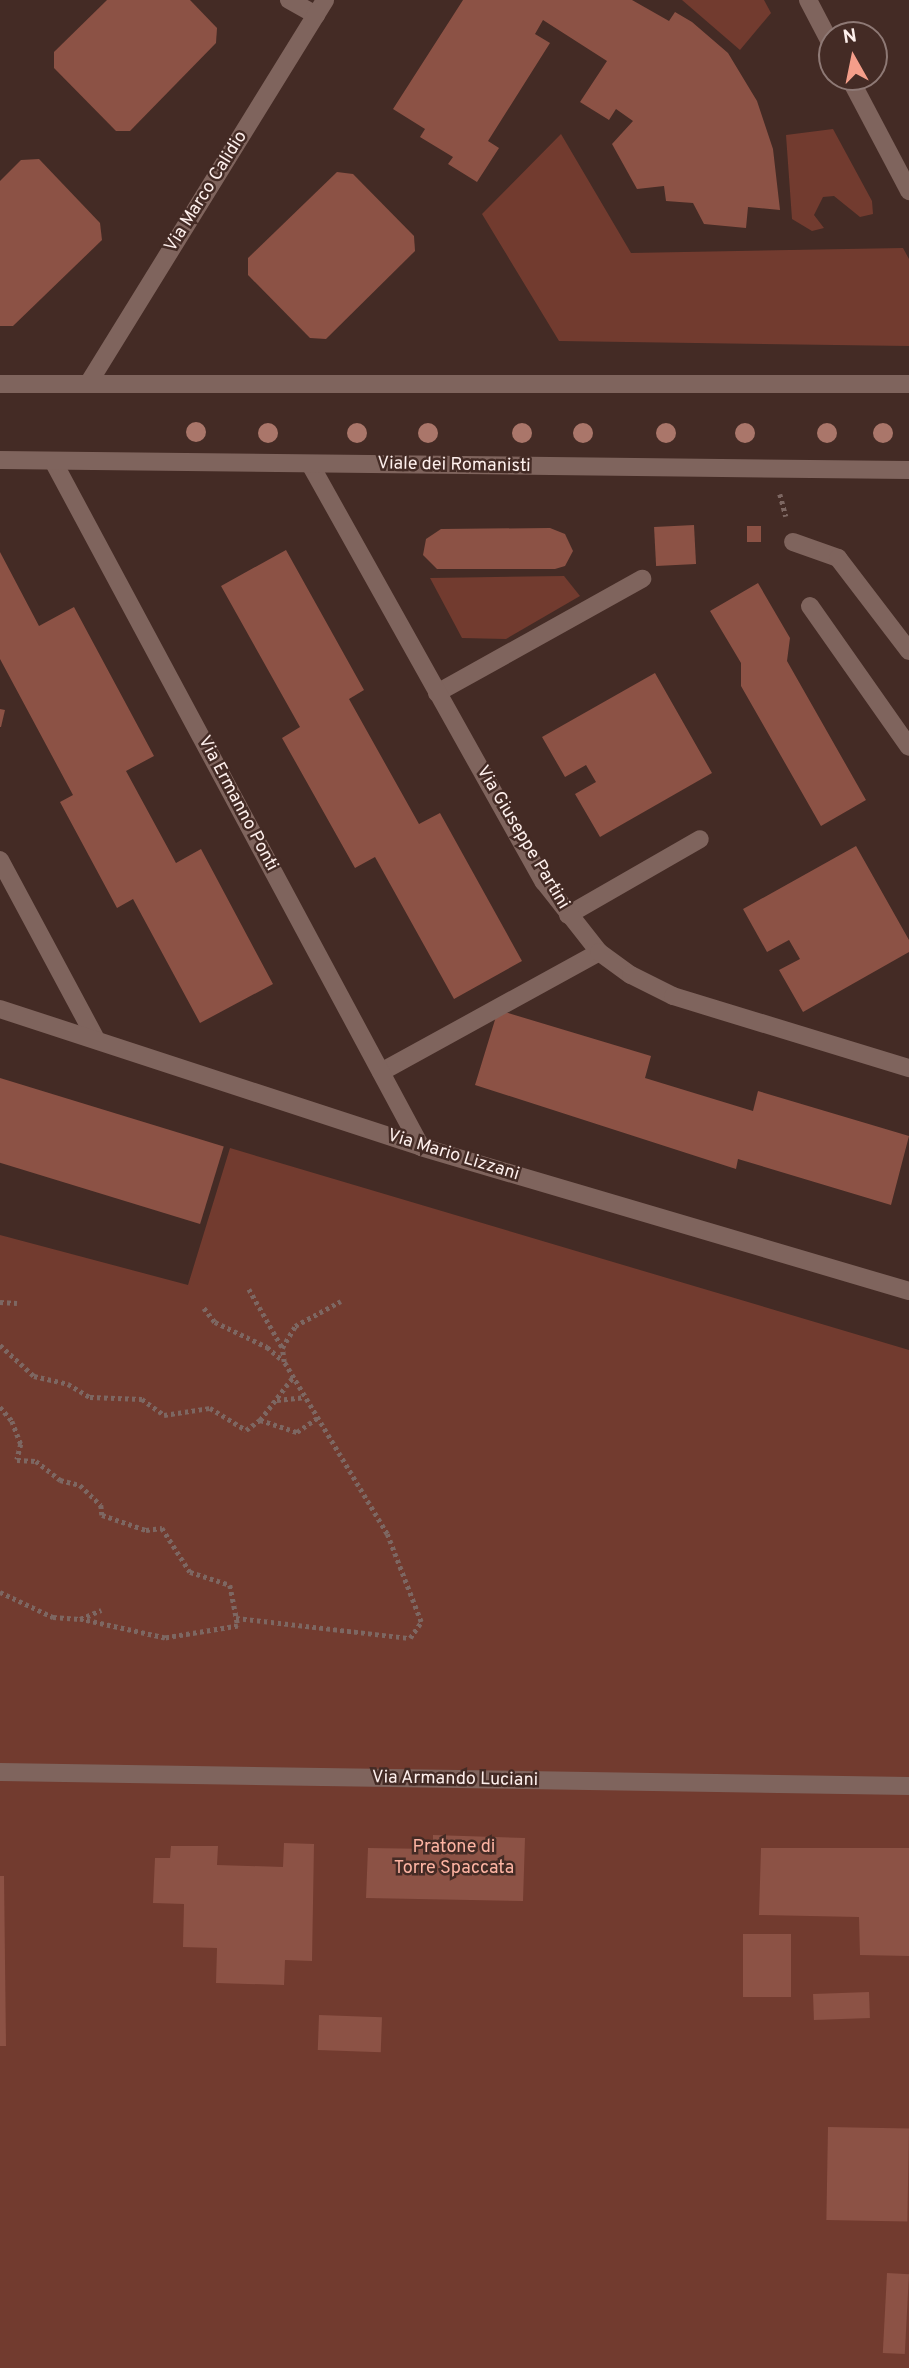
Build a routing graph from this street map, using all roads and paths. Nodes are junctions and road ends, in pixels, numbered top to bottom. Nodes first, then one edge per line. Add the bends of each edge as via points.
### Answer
1 (289, 0) edge
2 (808, 0) edge
3 (320, 8) edge
4 (819, 21) edge
5 (856, 91) edge
6 (909, 191) edge
7 (0, 384) edge
8 (88, 384) junction
9 (909, 384) edge
10 (0, 460) edge
11 (53, 461) junction
12 (310, 464) junction
13 (909, 470) edge
14 (793, 542) dead end
15 (642, 579) dead end
16 (810, 606) dead end
17 (909, 651) edge
18 (437, 693) junction
19 (909, 747) edge
20 (699, 839) dead end
21 (0, 860) edge
22 (568, 915) junction
23 (599, 952) junction
24 (0, 1009) edge
25 (96, 1039) junction
26 (909, 1068) edge
27 (381, 1072) junction
28 (421, 1147) junction
29 (249, 1289) dead end
30 (909, 1291) edge
31 (341, 1301) dead end
32 (0, 1302) edge
33 (17, 1303) dead end
34 (204, 1308) dead end
35 (0, 1345) edge
36 (282, 1348) junction
37 (284, 1362) junction
38 (293, 1377) junction
39 (304, 1396) junction
40 (277, 1400) junction
41 (0, 1408) edge
42 (317, 1418) junction
43 (260, 1420) junction
44 (0, 1592) edge
45 (102, 1610) dead end
46 (236, 1618) junction
47 (80, 1619) junction
48 (0, 1772) edge
49 (909, 1786) edge

1 - 3 street
2 - 4 street
3 - 8 street, Via Marco Calidio
5 - 6 street
7 - 8 street
8 - 9 street
10 - 11 street, Viale dei Romanisti
11 - 12 street, Viale dei Romanisti
11 - 27 street, Via Ermanno Ponti
12 - 13 street, Viale dei Romanisti
12 - 18 street, Via Giuseppe Partini
14 - 17 street via 838,558
15 - 18 street
16 - 19 street
18 - 22 street, Via Giuseppe Partini
20 - 22 street
21 - 25 street
22 - 23 street, Via Giuseppe Partini
23 - 26 street, Via Giuseppe Partini via 673,996
23 - 27 street
24 - 25 street, Via Mario Lizzani
25 - 28 street, Via Mario Lizzani
27 - 28 street, Via Ermanno Ponti
28 - 30 street, Via Mario Lizzani
29 - 36 path
31 - 36 path via 295,1326
32 - 33 path
34 - 37 path via 215,1322 267,1347
35 - 43 path via 34,1377 68,1384 90,1397 133,1396 164,1415 210,1408 246,1430
36 - 37 path
37 - 38 path
38 - 39 path
38 - 40 path
39 - 40 path
39 - 42 path
40 - 43 path
41 - 46 path via 12,1420 21,1444 17,1460 36,1461 60,1480 80,1485 101,1506 103,1515 146,1530 162,1528 190,1572 230,1585
42 - 43 path via 297,1432
42 - 46 path via 396,1553 420,1611 417,1633 410,1638 391,1637
44 - 47 path via 53,1617
45 - 47 path
46 - 47 path via 238,1626 165,1638
48 - 49 street, Via Armando Luciani

